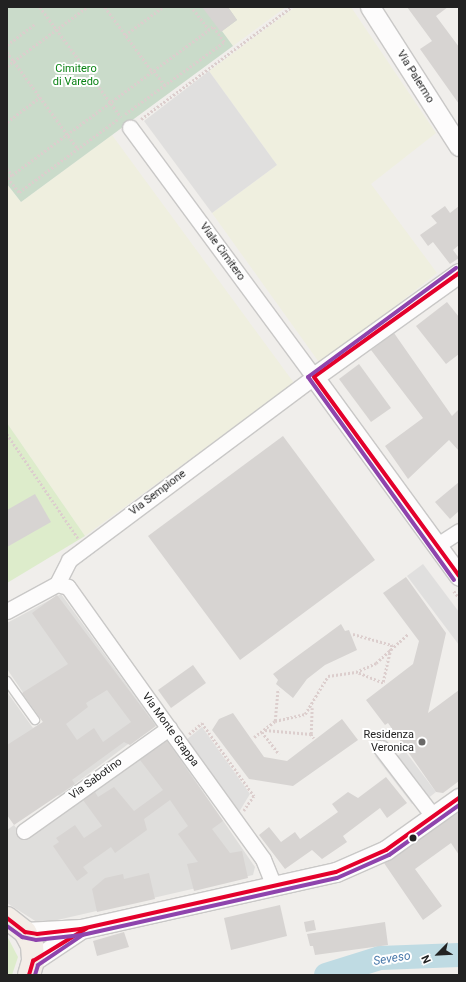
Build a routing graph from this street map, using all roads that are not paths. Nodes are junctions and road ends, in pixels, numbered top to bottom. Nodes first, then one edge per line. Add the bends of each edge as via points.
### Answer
1 (370, 7) edge
2 (130, 128) road end
3 (459, 146) edge
4 (459, 273) edge
5 (314, 377) junction
6 (459, 531) edge
7 (436, 546) junction
8 (459, 576) edge
9 (57, 584) junction
10 (7, 611) edge
11 (7, 682) edge
12 (35, 720) dead end
13 (169, 728) junction
14 (381, 748) dead end
15 (459, 798) edge
16 (433, 816) junction
17 (24, 831) dead end
18 (274, 886) junction
19 (7, 918) edge
20 (81, 929) junction
21 (25, 932) junction
22 (31, 968) edge

1 - 3 street, Via Palermo
2 - 5 street, Viale Cimitero
4 - 5 street
5 - 7 street
5 - 9 street, Via Sempione via 70,560
6 - 7 street
7 - 8 street
9 - 10 street
9 - 13 street, Via Monte Grappa via 68,587
11 - 12 lane
13 - 17 street, Via Sabotino
13 - 18 street, Via Monte Grappa via 264,862
14 - 16 street
15 - 16 street
16 - 18 street via 372,858 336,872
18 - 20 street
19 - 21 main road
20 - 21 street
20 - 22 street
21 - 22 main road

